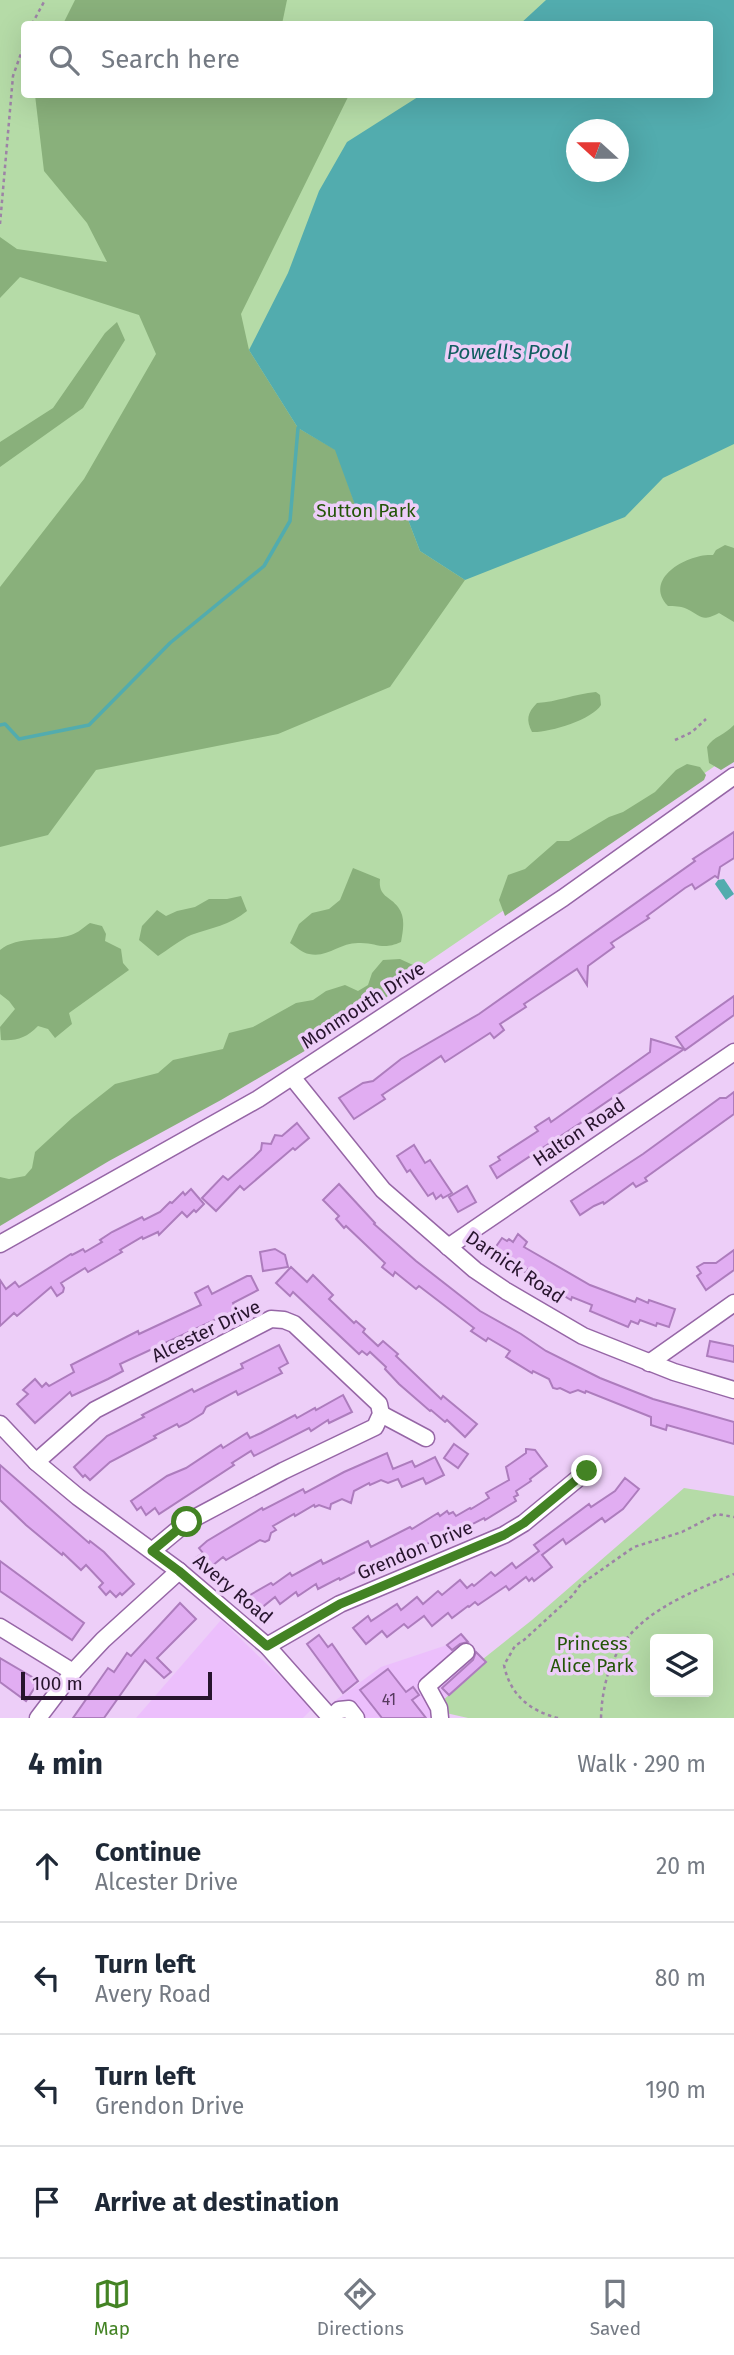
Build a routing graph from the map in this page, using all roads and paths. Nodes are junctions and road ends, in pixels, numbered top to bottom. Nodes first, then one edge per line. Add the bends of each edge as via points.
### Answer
1 (45, 0) edge
2 (34, 21) edge
3 (21, 53) edge
4 (0, 224) edge
5 (706, 719) dead end
6 (675, 740) dead end
7 (734, 776) edge
8 (734, 1052) edge
9 (292, 1077) junction
10 (0, 1244) edge
11 (449, 1247) junction
12 (734, 1303) edge
13 (649, 1363) junction
14 (734, 1390) edge
15 (381, 1414) junction
16 (0, 1424) edge
17 (426, 1438) dead end
18 (36, 1462) junction
19 (587, 1471) dead end
20 (734, 1517) edge
21 (152, 1551) junction
22 (179, 1571) junction
23 (734, 1574) edge
24 (0, 1627) edge
25 (267, 1646) junction
26 (466, 1652) dead end
27 (73, 1672) junction
28 (38, 1718) edge
29 (331, 1718) edge
30 (356, 1718) edge
31 (440, 1718) edge
32 (558, 1718) edge
33 (601, 1718) edge

1 - 2 path
3 - 4 path via 13,76
5 - 6 path
7 - 9 street, Monmouth Drive via 563,898
8 - 11 street, Halton Road
9 - 10 street, Monmouth Drive
9 - 11 street, Darnick Road via 383,1190
11 - 13 street, Darnick Road via 475,1270 562,1324
12 - 13 street
13 - 14 street, Darnick Road
15 - 17 street, Alcester Drive
15 - 18 street, Alcester Drive via 374,1398 294,1324 271,1319 95,1410
15 - 21 street via 375,1427 187,1522
16 - 18 street, Avery Road
18 - 21 street, Avery Road
19 - 25 street, Grendon Drive via 569,1477 524,1523 504,1535 340,1604
20 - 32 path via 718,1514 682,1532 634,1547 593,1574 514,1646 504,1665 511,1688 538,1711
21 - 22 street, Avery Road
22 - 25 street, Avery Road
22 - 27 street
23 - 33 path via 639,1624 614,1657
24 - 27 street
25 - 29 street, Avery Road
26 - 31 street via 427,1686
27 - 28 street
29 - 30 street via 339,1710 349,1709

